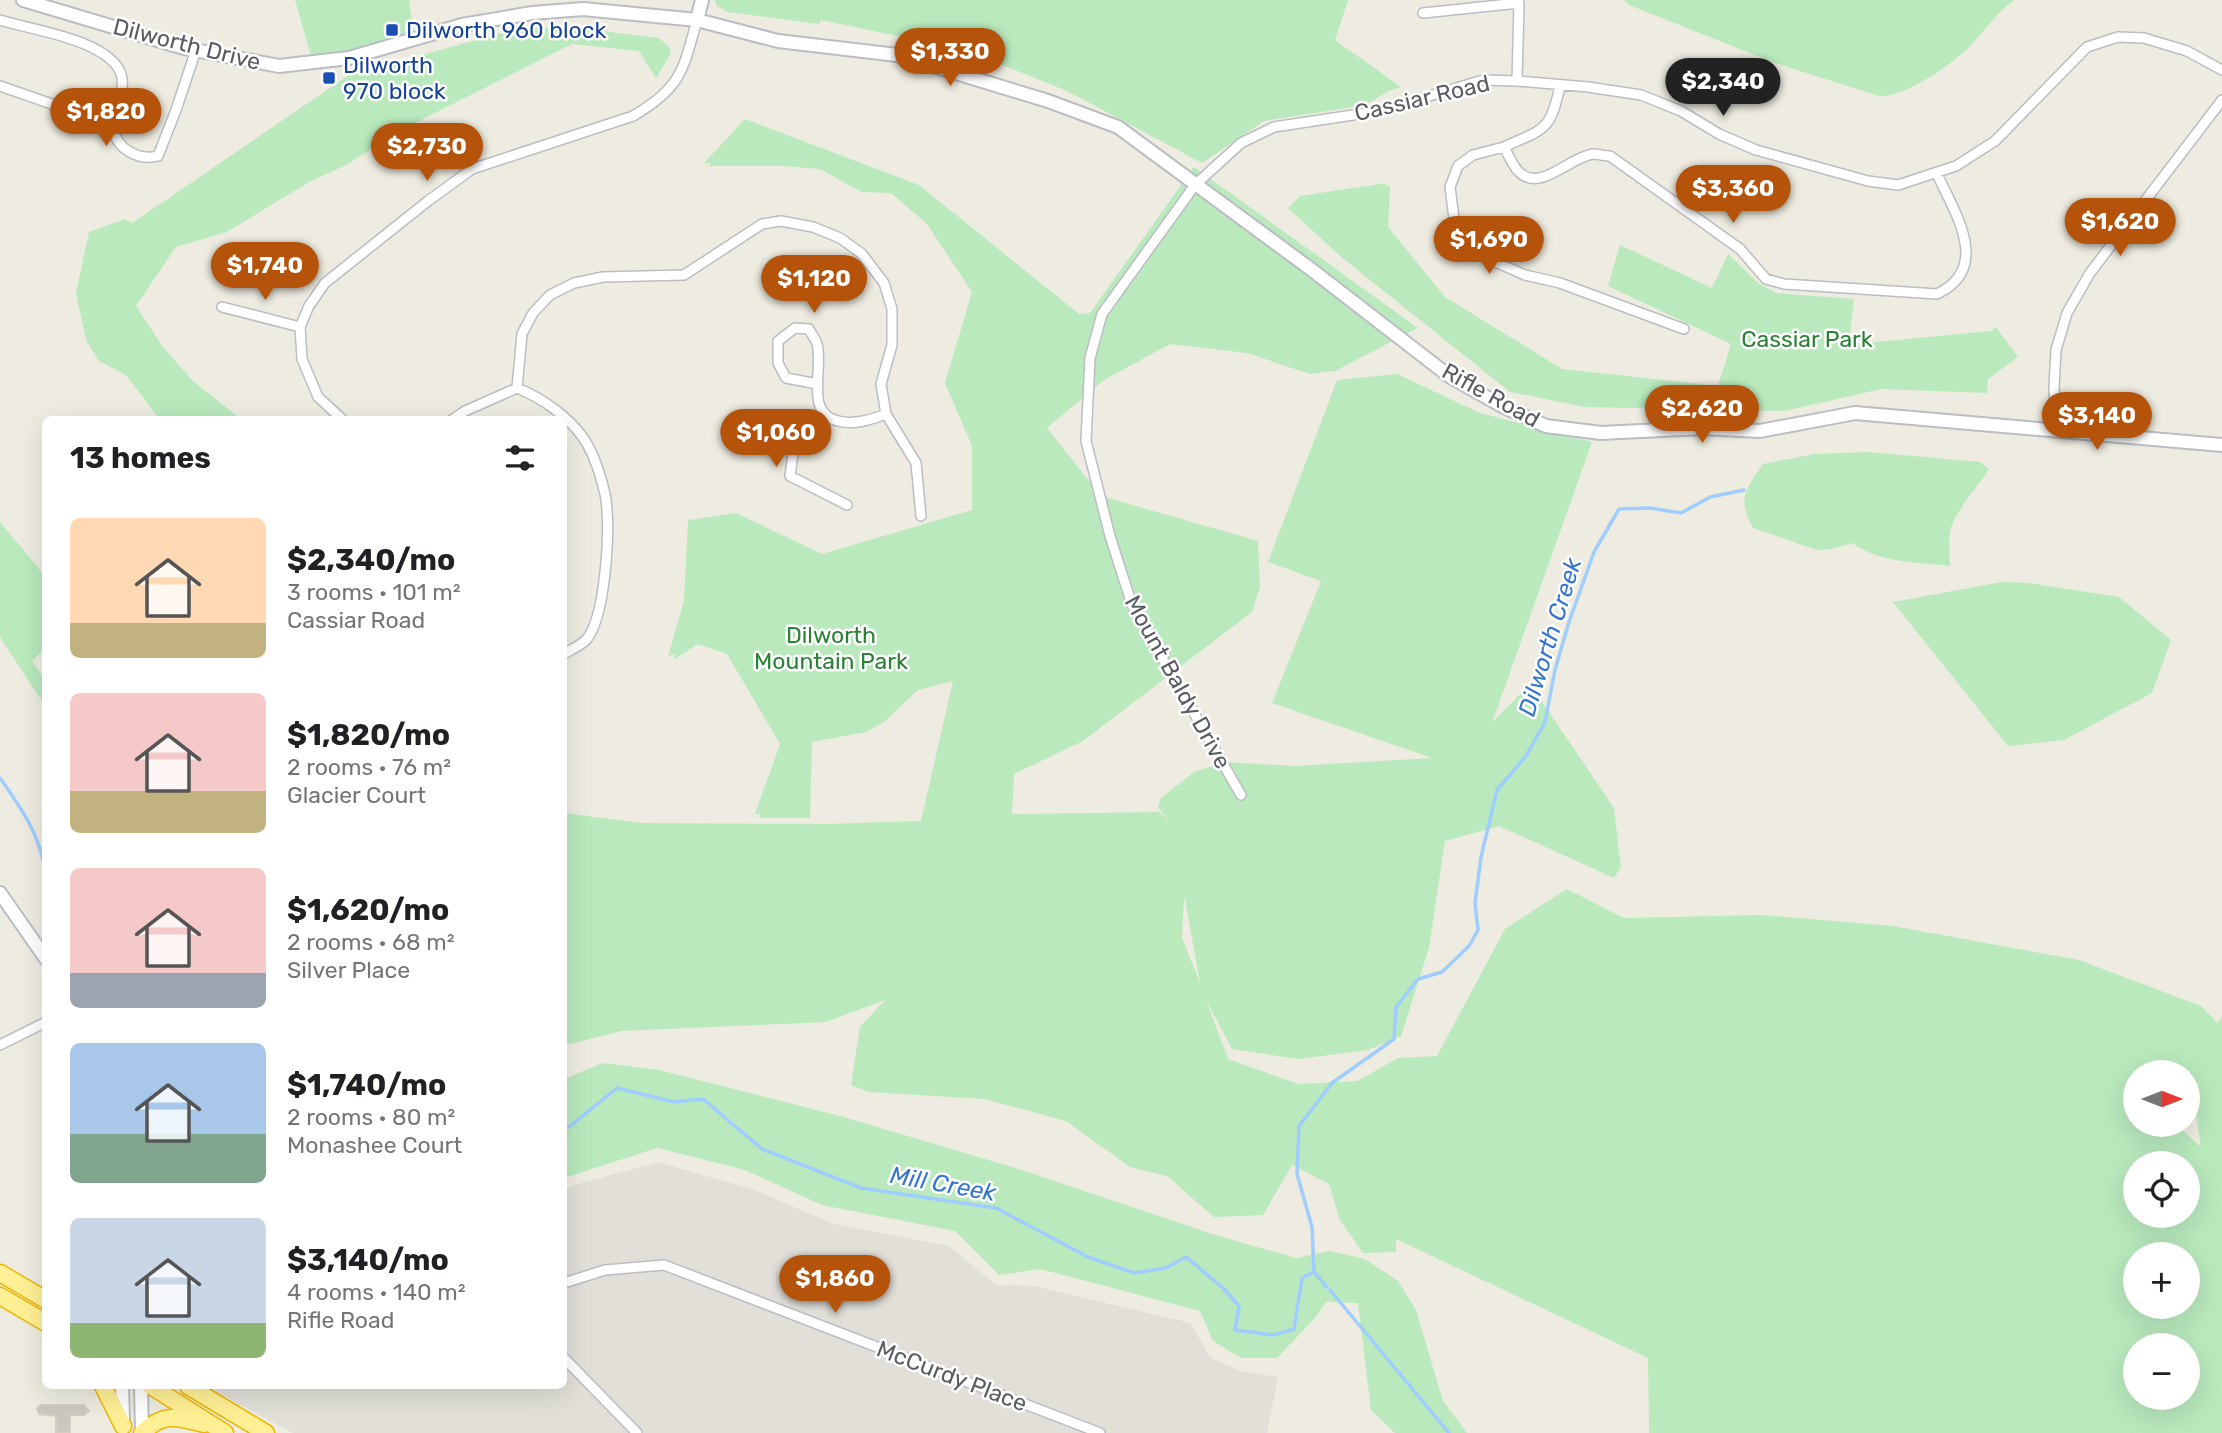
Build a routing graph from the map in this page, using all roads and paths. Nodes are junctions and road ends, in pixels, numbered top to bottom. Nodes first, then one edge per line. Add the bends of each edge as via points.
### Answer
1 (23, 0) edge
2 (702, 0) edge
3 (1522, 1) edge
4 (1423, 13) dead end
5 (0, 20) edge
6 (697, 20) junction
7 (196, 50) junction
8 (2222, 70) edge
9 (1517, 81) junction
10 (0, 86) edge
11 (1560, 86) junction
12 (2222, 100) edge
13 (112, 125) junction
14 (1504, 147) junction
15 (1937, 174) junction
16 (1195, 184) junction
17 (222, 307) dead end
18 (300, 327) junction
19 (1684, 330) dead end
20 (818, 384) junction
21 (517, 388) junction
22 (886, 414) junction
23 (339, 416) edge
24 (458, 416) edge
25 (559, 416) edge
26 (828, 419) junction
27 (567, 423) edge
28 (2056, 432) junction
29 (2222, 445) edge
30 (847, 505) dead end
31 (921, 516) dead end
32 (567, 652) edge
33 (1241, 794) dead end
34 (0, 893) edge
35 (42, 954) edge
36 (42, 1024) edge
37 (0, 1045) edge
38 (0, 1273) edge
39 (567, 1282) edge
40 (0, 1296) edge
41 (42, 1298) edge
42 (42, 1321) edge
43 (567, 1361) edge
44 (104, 1389) edge
45 (122, 1389) edge
46 (141, 1389) edge
47 (156, 1389) edge
48 (194, 1389) edge
49 (123, 1430) edge
50 (220, 1430) edge
51 (142, 1433) edge
52 (266, 1433) edge
53 (637, 1433) edge
54 (1100, 1433) edge

1 - 7 street, Dilworth Drive
2 - 6 street
3 - 4 street
3 - 9 street
5 - 13 street via 95,47 117,66 122,87
6 - 7 street, Dilworth Drive via 583,9 532,13 461,25 349,58 305,65 279,66
6 - 16 street, Dilworth Drive via 778,41 897,55 1048,100 1118,127
6 - 18 street via 684,67 674,85 655,103 633,116 472,169 326,283
7 - 13 street via 158,156 146,159 130,153
8 - 15 street, Cassiar Road via 2187,51 2144,38 2118,37 2087,47 1996,141
9 - 11 street, Cassiar Road
9 - 16 street, Cassiar Road via 1482,80 1379,111 1274,127 1241,143
10 - 13 street
11 - 14 street via 1545,128
11 - 15 street, Cassiar Road via 1641,96 1756,150 1868,181 1898,185
12 - 28 street via 2090,273 2067,313 2056,350
14 - 15 street via 1518,171 1530,179 1545,178 1594,154 1610,156 1740,249 1766,279 1937,294 1953,286 1967,253 1965,235
14 - 19 street via 1473,155 1458,166 1450,187 1454,218 1472,241 1493,261 1525,275 1560,283
16 - 28 street, Rifle Road via 1449,376 1546,426 1601,433 1701,428 1760,431 1855,413
16 - 33 street, Mount Baldy Drive via 1102,314 1090,358 1086,440 1132,605
17 - 18 street
18 - 23 street via 302,359 318,397
20 - 20 street via 817,344 809,330 794,328 778,341 778,363 786,378
20 - 26 street via 818,407
21 - 22 street via 522,334 550,295 574,283 603,277 684,275 762,225 781,221 840,238 862,254 884,283 892,309 892,345 881,384
21 - 24 street
21 - 25 street via 537,396
22 - 26 street via 846,423
22 - 31 street via 916,463
26 - 30 street via 805,427 794,444 790,476
27 - 32 street via 584,439 596,464 605,495 606,542 602,599 589,638
28 - 29 street, Rifle Road
34 - 35 street
36 - 37 street
38 - 41 highway
39 - 54 street, McCurdy Place via 605,1270 664,1265
40 - 42 highway
43 - 53 street
44 - 49 highway
45 - 49 street
46 - 51 street
47 - 50 highway
48 - 52 highway
50 - 51 highway via 165,1418 155,1420

